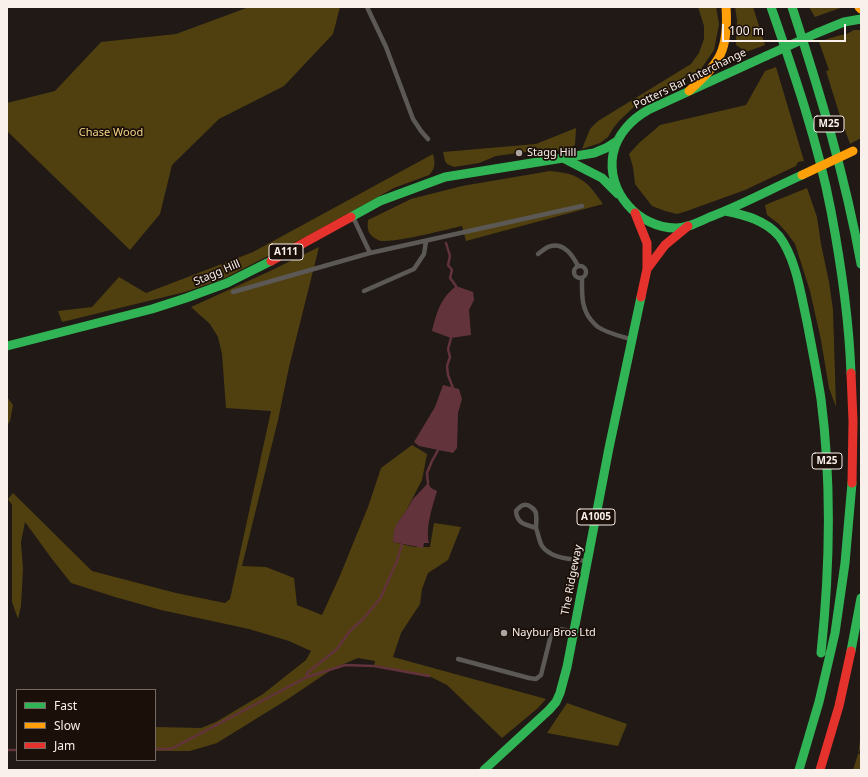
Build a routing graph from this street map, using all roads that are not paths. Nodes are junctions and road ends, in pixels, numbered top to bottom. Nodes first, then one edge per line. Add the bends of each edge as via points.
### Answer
1 (367, 7) edge
2 (726, 7) edge
3 (771, 7) edge
4 (792, 7) edge
5 (859, 7) edge
6 (861, 9) edge
7 (861, 19) edge
8 (689, 91) junction
9 (428, 139) dead end
10 (617, 141) junction
11 (857, 149) edge
12 (563, 158) junction
13 (623, 199) junction
14 (582, 206) dead end
15 (725, 211) junction
16 (635, 214) junction
17 (352, 216) junction
18 (688, 226) junction
19 (426, 241) junction
20 (370, 253) junction
21 (538, 254) dead end
22 (861, 264) edge
23 (578, 266) junction
24 (647, 270) junction
25 (582, 278) junction
26 (364, 291) dead end
27 (233, 292) dead end
28 (632, 339) junction
29 (7, 346) edge
30 (536, 528) junction
31 (588, 561) junction
32 (861, 598) edge
33 (574, 632) junction
34 (860, 653) edge
35 (458, 659) dead end
36 (838, 708) junction
37 (805, 751) junction
38 (484, 770) edge
39 (799, 770) edge
40 (820, 770) edge

1 - 9 lane via 386,47 413,119
2 - 8 main road via 728,24 722,53 712,68
3 - 37 main road, M25 via 804,110 831,210 840,256 853,383 854,456 847,557 829,660
4 - 22 main road, M25 via 832,133
5 - 6 main road
7 - 8 main road, Potters Bar Interchange, bridge via 841,22
8 - 10 main road, Potters Bar Interchange via 638,115
10 - 12 main road, Stagg Hill / A111 via 594,153
10 - 13 main road, Potters Bar Interchange via 612,168
11 - 15 main road, Potters Bar Interchange, bridge
12 - 13 main road via 602,178
12 - 17 main road, Stagg Hill / A111 via 445,177 380,201
13 - 16 main road, Potters Bar Interchange
14 - 19 lane
15 - 18 main road, Potters Bar Interchange
15 - 37 main road, M25 via 760,221 774,231 786,248 803,303 822,411 829,499 826,606
16 - 18 main road, Potters Bar Interchange via 660,226
16 - 24 main road, The Ridgeway / A1005 via 646,243
17 - 20 lane
17 - 29 main road, Stagg Hill / A111 via 269,262 227,283 193,296
18 - 24 main road, The Ridgeway / A1005 via 665,245
19 - 20 lane
19 - 26 lane via 424,254 414,269
20 - 27 lane
21 - 23 lane via 545,248 558,246 567,250
23 - 25 lane via 574,274
23 - 25 lane via 582,265 587,269 586,275
24 - 28 main road, The Ridgeway / A1005
25 - 28 lane via 583,305 596,326
28 - 31 main road, The Ridgeway / A1005
30 - 30 lane via 521,522 517,517 516,511 520,506 528,505 536,512
30 - 31 lane via 542,546 551,553
31 - 33 main road, The Ridgeway / A1005
32 - 36 main road
33 - 35 lane via 559,629 550,635 541,675 536,679
33 - 38 main road, The Ridgeway / A1005 via 556,702
34 - 36 main road
36 - 40 main road
37 - 39 main road, M25

